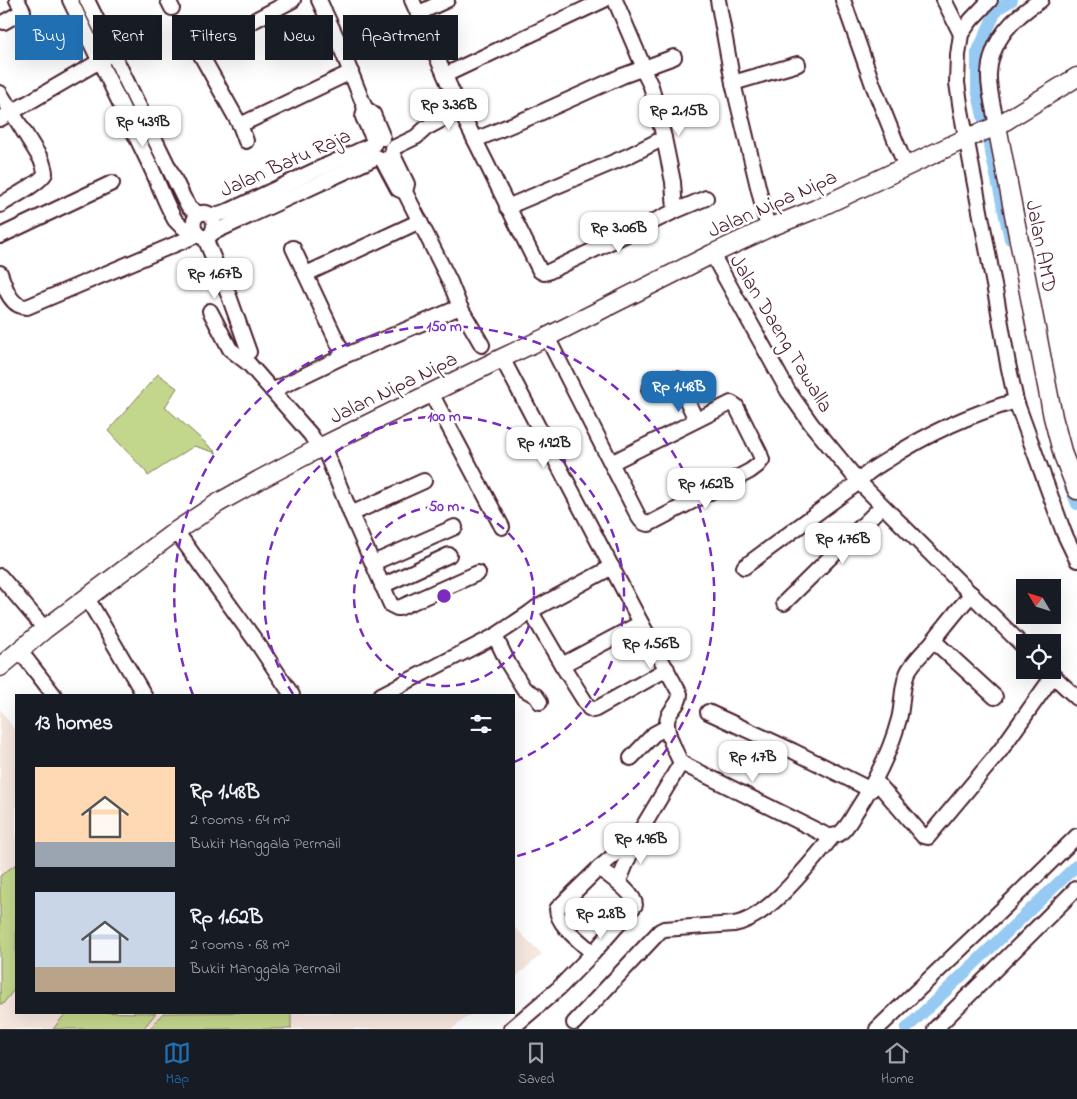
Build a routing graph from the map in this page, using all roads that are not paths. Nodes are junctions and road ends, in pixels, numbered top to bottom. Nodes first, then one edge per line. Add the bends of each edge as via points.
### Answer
1 (17, 0) edge
2 (70, 0) edge
3 (87, 0) edge
4 (293, 0) edge
5 (319, 0) edge
6 (412, 0) edge
7 (447, 0) edge
8 (604, 0) edge
9 (615, 0) edge
10 (718, 0) edge
11 (843, 0) edge
12 (944, 0) edge
13 (990, 0) edge
14 (1041, 0) edge
15 (419, 13) junction
16 (94, 15) edge
17 (255, 20) edge
18 (1, 22) edge
19 (962, 34) junction
20 (674, 57) dead end
21 (116, 60) edge
22 (204, 60) edge
23 (99, 61) junction
24 (798, 64) dead end
25 (644, 68) junction
26 (351, 72) junction
27 (445, 75) junction
28 (1077, 77) edge
29 (734, 83) junction
30 (0, 93) edge
31 (460, 110) junction
32 (12, 111) junction
33 (0, 119) edge
34 (240, 125) junction
35 (994, 127) junction
36 (969, 137) junction
37 (664, 138) junction
38 (475, 140) junction
39 (246, 141) dead end
40 (383, 148) junction
41 (906, 167) junction
42 (112, 183) dead end
43 (706, 198) dead end
44 (0, 205) edge
45 (507, 206) junction
46 (674, 211) junction
47 (206, 215) junction
48 (420, 221) junction
49 (768, 228) junction
50 (202, 234) junction
51 (0, 236) edge
52 (293, 248) dead end
53 (712, 254) junction
54 (0, 273) edge
55 (306, 274) junction
56 (460, 307) junction
57 (210, 311) dead end
58 (546, 337) junction
59 (482, 345) dead end
60 (249, 352) dead end
61 (344, 356) junction
62 (502, 358) junction
63 (278, 388) dead end
64 (649, 390) dead end
65 (431, 393) junction
66 (1016, 401) junction
67 (696, 420) junction
68 (321, 448) junction
69 (611, 463) junction
70 (1075, 478) edge
71 (424, 481) dead end
72 (859, 482) junction
73 (882, 506) junction
74 (351, 514) junction
75 (455, 527) dead end
76 (502, 528) dead end
77 (176, 531) junction
78 (449, 555) dead end
79 (1077, 560) edge
80 (373, 563) junction
81 (612, 567) junction
82 (744, 567) dead end
83 (478, 574) dead end
84 (0, 576) edge
85 (382, 586) junction
86 (972, 594) junction
87 (88, 598) junction
88 (784, 603) dead end
89 (531, 612) junction
90 (641, 623) junction
91 (45, 629) junction
92 (495, 636) junction
93 (1016, 639) edge
94 (934, 640) junction
95 (20, 651) junction
96 (562, 665) junction
97 (0, 667) edge
98 (667, 669) junction
99 (1046, 679) edge
100 (1056, 679) edge
101 (519, 692) edge
102 (53, 694) edge
103 (143, 694) edge
104 (291, 694) edge
105 (383, 694) edge
106 (995, 697) dead end
107 (1077, 698) edge
108 (540, 702) dead end
109 (708, 712) dead end
110 (666, 727) junction
111 (631, 758) dead end
112 (681, 763) junction
113 (873, 785) junction
114 (638, 835) junction
115 (833, 836) junction
116 (1077, 836) edge
117 (599, 868) junction
118 (618, 883) junction
119 (1077, 888) edge
120 (593, 953) junction
121 (574, 1023) dead end
122 (511, 1029) edge
123 (877, 1029) edge
124 (935, 1029) edge

1 - 18 street via 23,10
2 - 23 street
3 - 16 street, Jalan Batu Raja
4 - 17 street
5 - 26 street
6 - 15 street
7 - 15 street
8 - 27 street
9 - 25 street
10 - 29 street
11 - 41 street
12 - 19 street
13 - 19 street via 970,20
14 - 35 street via 1004,32 993,55 989,72
15 - 27 street
19 - 36 street via 957,83
20 - 25 street
21 - 47 street, Jalan Batu Raja via 184,199 189,207
22 - 34 street
23 - 32 street
23 - 50 street via 176,222 184,229
24 - 29 street
25 - 37 street
25 - 38 street
26 - 34 street
26 - 40 street via 365,108 363,117
27 - 31 street
28 - 35 street, Jalan Nipa Nipa
29 - 49 street
30 - 32 street
31 - 38 street
31 - 40 street via 426,128 413,129
32 - 33 street
32 - 44 street via 42,161 45,172 44,176
34 - 39 street
35 - 36 street, Jalan Nipa Nipa
35 - 70 street, Jalan AMD via 1053,417 1063,455
36 - 41 street, Jalan Nipa Nipa
36 - 66 street
37 - 45 street
37 - 46 street via 673,182
38 - 45 street
40 - 47 street, Jalan Batu Raja via 314,171 231,210
40 - 48 street via 407,184 405,192
40 - 50 street
41 - 49 street, Jalan Nipa Nipa
42 - 51 street
43 - 46 street
45 - 46 street via 542,273
47 - 50 street, Jalan Batu Raja via 214,225
47 - 50 street, Jalan Batu Raja via 194,220 193,226
48 - 55 street
48 - 56 street
49 - 53 street, Jalan Nipa Nipa
50 - 54 street via 24,308 11,299
50 - 60 street
52 - 55 street
53 - 58 street, Jalan Nipa Nipa
53 - 72 street, Jalan Daeng Tawalla via 788,391
55 - 61 street
56 - 59 street
56 - 61 street
57 - 68 street via 230,349 250,364
58 - 62 street, Jalan Nipa Nipa
58 - 69 street
61 - 63 street
62 - 65 street, Jalan Nipa Nipa
62 - 81 street
64 - 67 street via 677,378
65 - 68 street, Jalan Nipa Nipa
65 - 76 street
66 - 72 street via 942,429 864,474
66 - 79 street
67 - 69 street
67 - 69 street via 733,403 760,454 761,462 750,471 649,524 640,519
68 - 74 street
68 - 77 street, Jalan Nipa Nipa via 218,503
71 - 74 street
72 - 73 street, Jalan Daeng Tawalla
72 - 82 street
73 - 86 street, Jalan Daeng Tawalla
73 - 88 street
74 - 80 street
75 - 80 street
77 - 87 street, Jalan Nipa Nipa
77 - 104 street
78 - 85 street
80 - 85 street
81 - 89 street
81 - 90 street
83 - 85 street via 397,608 391,606
84 - 91 street
86 - 93 street, Jalan Daeng Tawalla
86 - 94 street
87 - 91 street, Jalan Nipa Nipa
87 - 103 street
89 - 92 street
89 - 96 street
90 - 96 street
90 - 98 street
91 - 95 street, Jalan Nipa Nipa
92 - 101 street
92 - 105 street
94 - 106 street
94 - 113 street via 907,673 900,718
95 - 97 street, Jalan Nipa Nipa
95 - 102 street
96 - 98 street via 593,710
98 - 110 street via 680,698 669,714
99 - 113 street via 1000,751 928,837 923,836
100 - 107 street
101 - 108 street via 536,696
109 - 113 street
110 - 111 street via 654,734
110 - 112 street
112 - 114 street
112 - 115 street
113 - 115 street via 846,827
114 - 117 street
114 - 118 street
115 - 121 street via 769,906 748,920 660,931
116 - 123 street
117 - 118 street
117 - 120 street via 559,906 557,912 563,924
118 - 120 street via 635,900 635,905
119 - 124 street
120 - 122 street via 559,988

